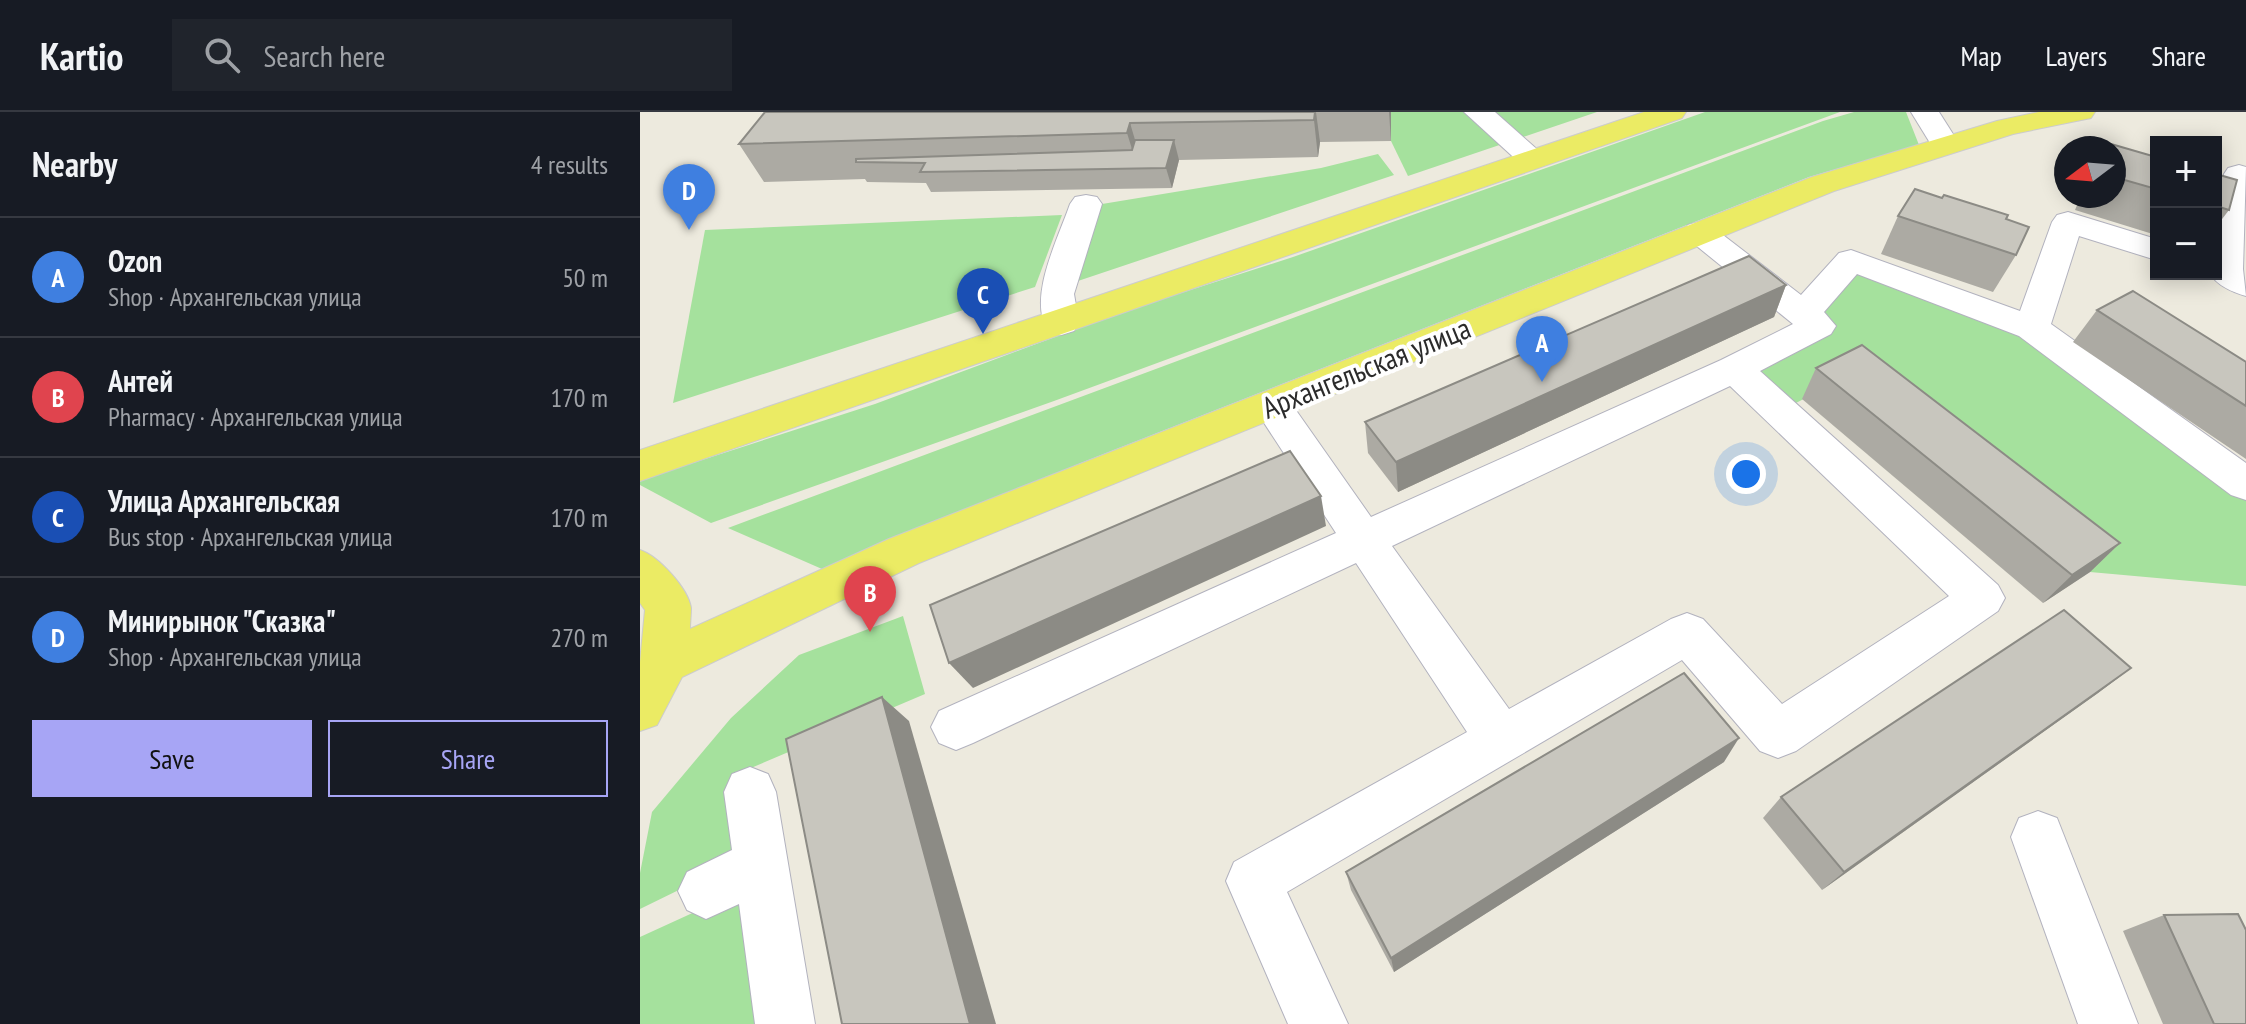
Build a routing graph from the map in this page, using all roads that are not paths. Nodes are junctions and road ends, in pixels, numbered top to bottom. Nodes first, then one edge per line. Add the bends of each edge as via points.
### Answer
1 (1478, 112) edge
2 (1672, 112) edge
3 (1925, 112) edge
4 (2081, 112) edge
5 (1945, 145) junction
6 (1533, 159) junction
7 (2246, 176) edge
8 (1086, 204) dead end
9 (1699, 232) junction
10 (2150, 248) edge
11 (2229, 276) edge
12 (1803, 314) junction
13 (1061, 323) junction
14 (2032, 328) junction
15 (1734, 369) junction
16 (1272, 406) junction
17 (640, 466) edge
18 (2246, 484) edge
19 (1365, 540) junction
20 (640, 568) edge
21 (665, 662) junction
22 (640, 709) edge
23 (956, 727) dead end
24 (1500, 738) junction
25 (750, 792) dead end
26 (2038, 837) dead end
27 (761, 864) junction
28 (706, 891) dead end
29 (785, 1024) edge
30 (1318, 1024) edge
31 (2108, 1024) edge

1 - 6 street
2 - 6 main road
3 - 5 street
4 - 5 main road, Архангельская улица
5 - 9 main road, Архангельская улица
6 - 13 main road
7 - 11 street via 2239,174
8 - 13 street via 1057,294
9 - 12 street
9 - 16 main road, Архангельская улица
10 - 14 street via 2068,222
12 - 14 street via 1851,260
12 - 15 street via 1818,326
13 - 17 main road
14 - 18 street
15 - 19 street
15 - 24 street via 1982,598 1778,735 1687,633
16 - 19 street
16 - 21 main road, Архангельская улица via 904,551
19 - 23 street
19 - 24 street
20 - 21 main road via 668,606
21 - 22 main road
24 - 30 street via 1253,881
25 - 27 street
26 - 31 street
27 - 28 street
27 - 29 street

